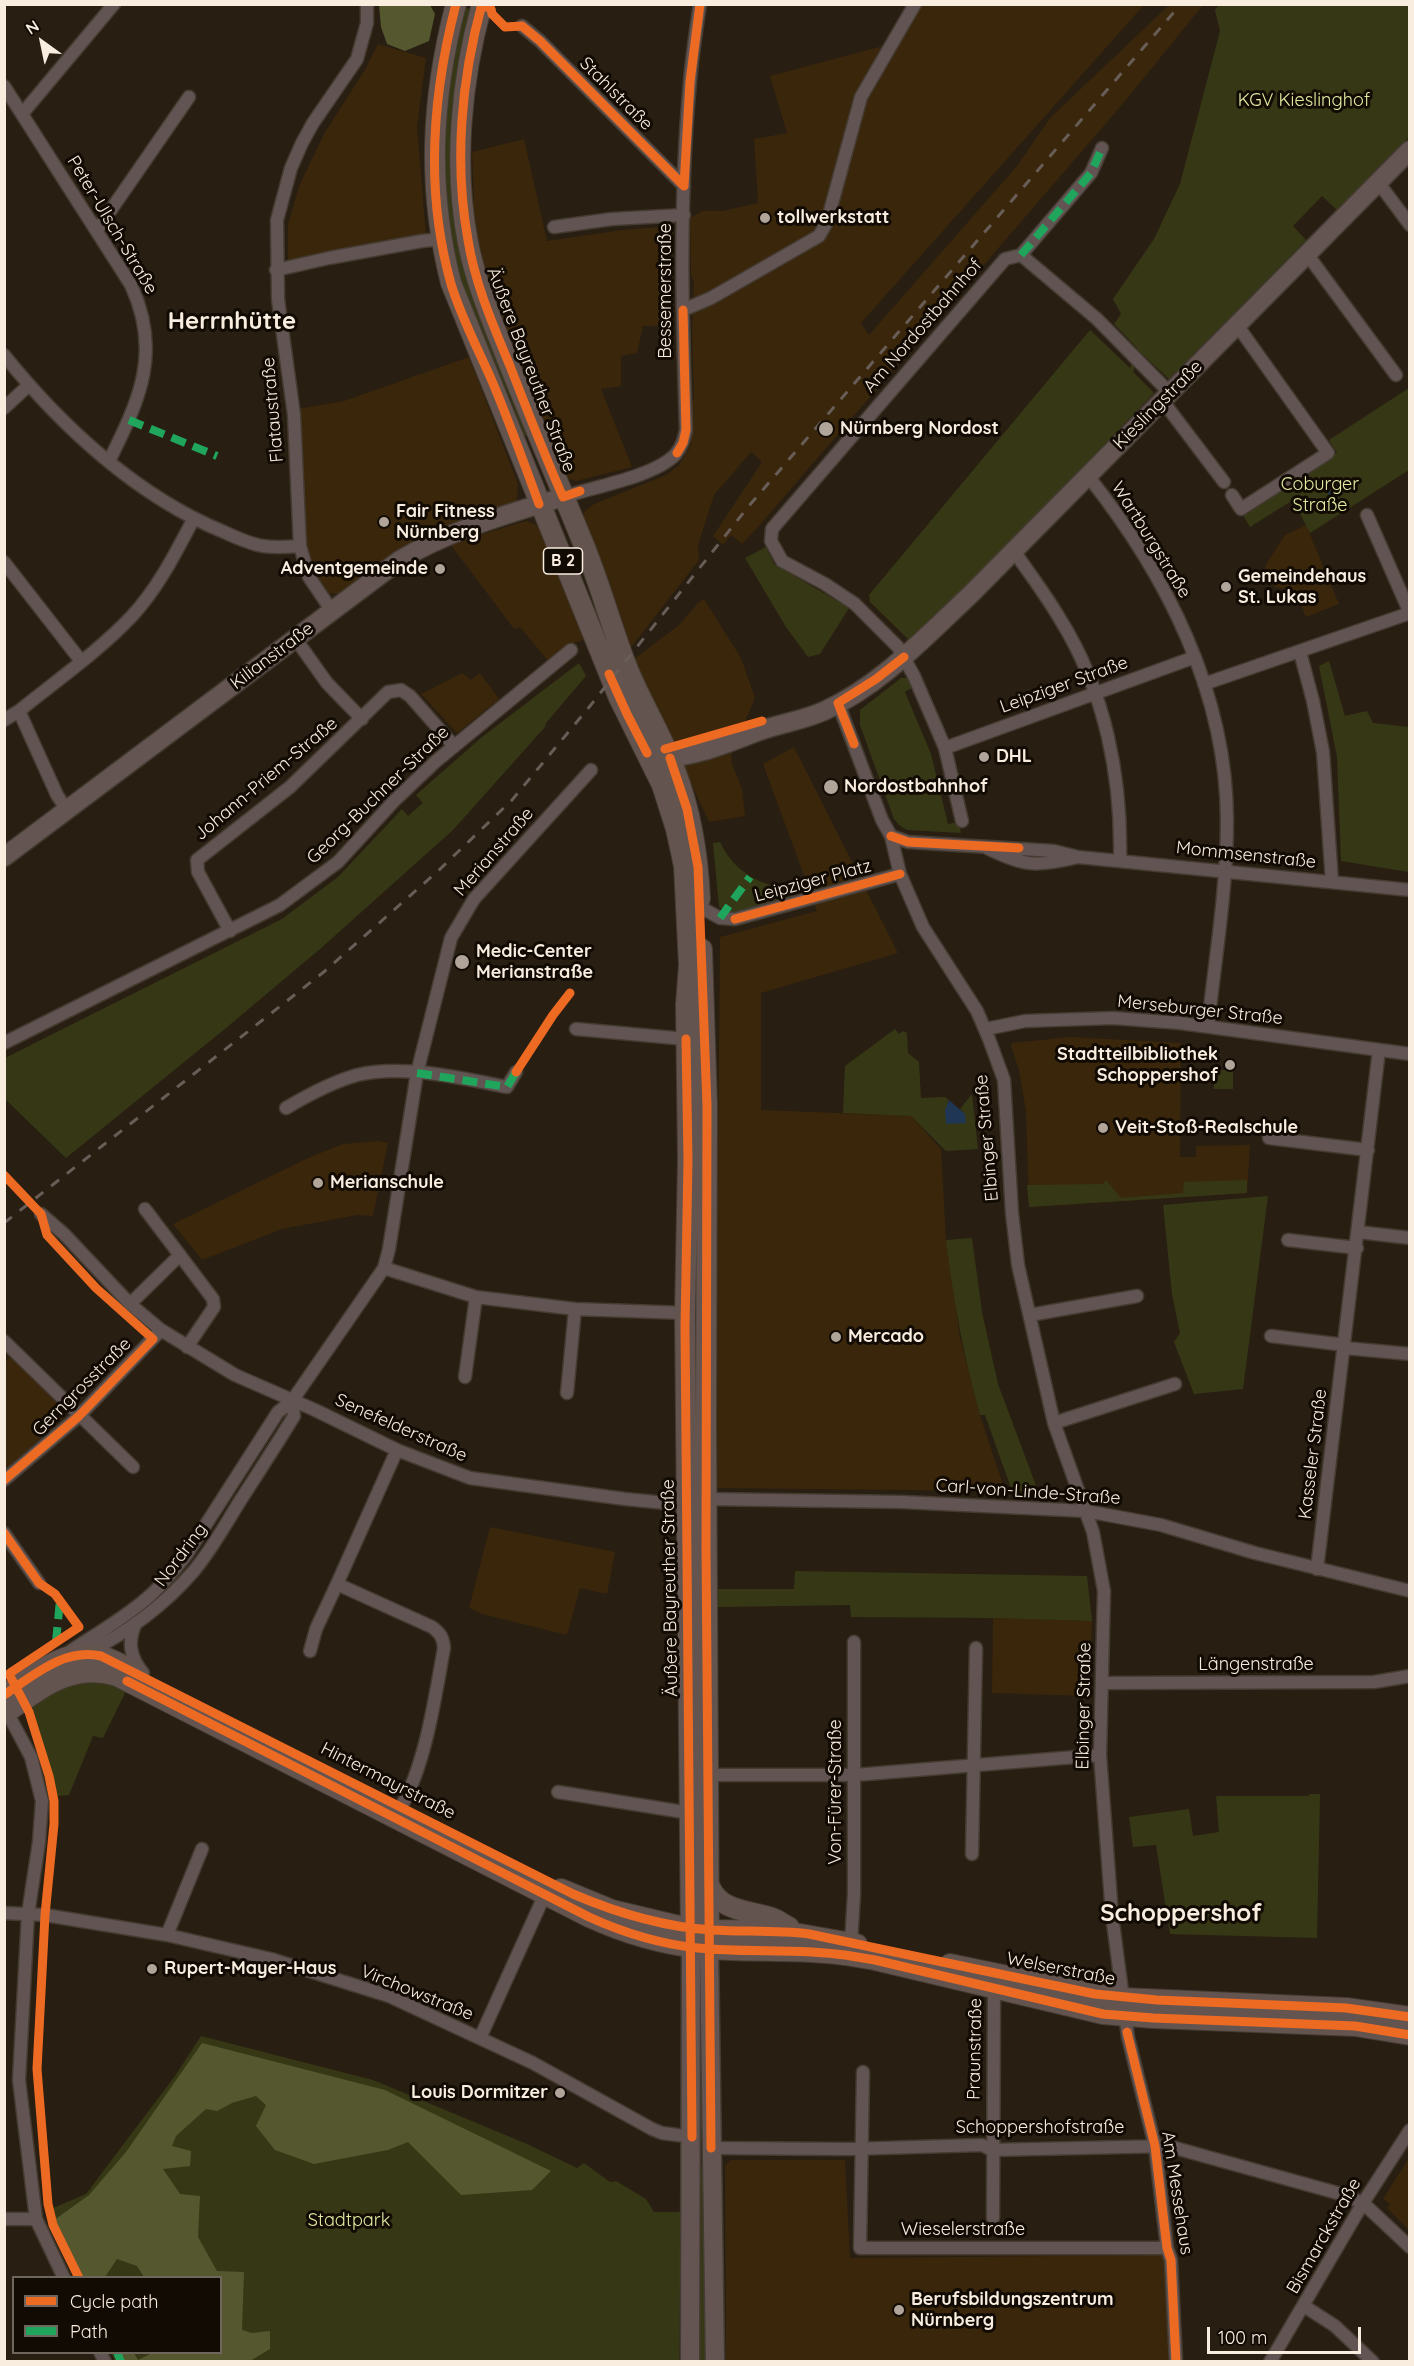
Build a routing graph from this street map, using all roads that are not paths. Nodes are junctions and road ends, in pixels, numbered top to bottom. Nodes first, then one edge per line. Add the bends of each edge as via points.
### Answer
1 (114, 4) edge
2 (367, 4) edge
3 (456, 4) edge
4 (482, 4) edge
5 (699, 4) edge
6 (915, 4) edge
7 (522, 26) dead end
8 (4, 86) edge
9 (189, 97) dead end
10 (22, 114) junction
11 (1102, 148) dead end
12 (1410, 150) edge
13 (1378, 182) junction
14 (684, 186) junction
15 (684, 215) junction
16 (1410, 225) edge
17 (554, 228) dead end
18 (97, 230) junction
19 (441, 239) junction
20 (1307, 254) junction
21 (1021, 255) junction
22 (276, 270) junction
23 (683, 310) junction
24 (1237, 325) junction
25 (4, 355) edge
26 (1396, 375) dead end
27 (29, 385) junction
28 (1166, 397) junction
29 (4, 408) edge
30 (538, 436) junction
31 (517, 444) junction
32 (109, 460) junction
33 (1088, 476) junction
34 (1224, 482) dead end
35 (1233, 495) dead end
36 (563, 497) junction
37 (539, 504) junction
38 (1367, 515) dead end
39 (193, 520) junction
40 (300, 546) junction
41 (1014, 551) junction
42 (4, 562) edge
43 (332, 611) junction
44 (1410, 613) edge
45 (295, 638) junction
46 (571, 650) dead end
47 (1300, 652) junction
48 (904, 657) junction
49 (1195, 657) junction
50 (81, 661) junction
51 (1204, 684) junction
52 (1095, 693) junction
53 (838, 703) junction
54 (19, 711) junction
55 (362, 719) junction
56 (4, 720) edge
57 (454, 746) junction
58 (945, 748) junction
59 (661, 753) junction
60 (591, 770) dead end
61 (67, 810) junction
62 (962, 821) dead end
63 (891, 836) junction
64 (4, 857) edge
65 (1120, 861) junction
66 (1224, 871) junction
67 (900, 874) junction
68 (1332, 882) junction
69 (1410, 890) edge
70 (700, 907) junction
71 (230, 931) junction
72 (1209, 1026) junction
73 (576, 1029) dead end
74 (986, 1029) junction
75 (686, 1039) junction
76 (4, 1043) edge
77 (1379, 1050) junction
78 (1410, 1054) edge
79 (516, 1072) dead end
80 (417, 1073) junction
81 (286, 1108) dead end
82 (1269, 1138) dead end
83 (1368, 1150) junction
84 (145, 1209) dead end
85 (41, 1214) dead end
86 (1358, 1233) junction
87 (1410, 1238) edge
88 (1288, 1240) dead end
89 (1357, 1248) junction
90 (180, 1255) junction
91 (384, 1268) junction
92 (1137, 1296) dead end
93 (476, 1297) junction
94 (130, 1304) junction
95 (575, 1309) junction
96 (685, 1313) junction
97 (1030, 1315) junction
98 (161, 1330) junction
99 (1271, 1336) dead end
100 (4, 1341) edge
101 (1345, 1346) junction
102 (188, 1347) junction
103 (1410, 1354) edge
104 (465, 1377) dead end
105 (1175, 1384) dead end
106 (567, 1393) dead end
107 (292, 1401) junction
108 (79, 1416) junction
109 (1054, 1423) junction
110 (397, 1450) junction
111 (133, 1467) dead end
112 (4, 1480) edge
113 (706, 1499) junction
114 (686, 1505) junction
115 (1086, 1511) junction
116 (4, 1533) edge
117 (1317, 1569) junction
118 (39, 1583) dead end
119 (337, 1584) junction
120 (1410, 1591) edge
121 (136, 1623) junction
122 (854, 1642) dead end
123 (976, 1648) dead end
124 (310, 1651) dead end
125 (88, 1655) junction
126 (1410, 1676) edge
127 (145, 1677) junction
128 (1102, 1683) junction
129 (5, 1707) edge
130 (698, 1712) junction
131 (1100, 1755) junction
132 (974, 1766) junction
133 (708, 1775) junction
134 (855, 1775) junction
135 (558, 1792) dead end
136 (401, 1807) junction
137 (690, 1813) junction
138 (202, 1849) dead end
139 (972, 1854) dead end
140 (710, 1887) junction
141 (545, 1894) junction
142 (4, 1913) edge
143 (28, 1914) junction
144 (799, 1933) junction
145 (167, 1935) junction
146 (700, 1938) junction
147 (851, 1943) junction
148 (994, 1988) junction
149 (1124, 2007) junction
150 (1410, 2017) edge
151 (1410, 2035) edge
152 (480, 2038) junction
153 (863, 2072) dead end
154 (1410, 2130) edge
155 (692, 2137) junction
156 (1155, 2146) junction
157 (711, 2148) junction
158 (862, 2148) junction
159 (992, 2150) junction
160 (1363, 2203) junction
161 (993, 2218) dead end
162 (4, 2219) edge
163 (36, 2219) junction
164 (1410, 2247) edge
165 (1167, 2248) junction
166 (64, 2276) edge
167 (1304, 2306) junction
168 (690, 2361) edge
169 (715, 2361) edge
170 (1176, 2361) edge
171 (1270, 2361) edge
172 (1373, 2361) edge

1 - 10 street
2 - 22 street, Flataustraße via 367,23 357,59 313,123 291,168 277,220
3 - 19 main road, Äußere Bayreuther Straße / B 2 via 436,117 435,183
4 - 30 main road, Äußere Bayreuther Straße / B 2 via 464,103 461,169 465,223 480,290
5 - 14 street, Bessemerstraße
6 - 23 street via 861,97 827,222 819,236
7 - 14 street, Stahlstraße
8 - 10 street, Peter-Ulsch-Straße
9 - 18 street
10 - 18 street, Peter-Ulsch-Straße
11 - 21 street, Am Nordostbahnhof via 1091,173
12 - 13 main road, Kieslingstraße
13 - 16 street
13 - 20 main road, Kieslingstraße
14 - 15 street, Bessemerstraße
15 - 17 street via 612,219
15 - 23 street, Bessemerstraße
18 - 32 street, Peter-Ulsch-Straße via 131,285 146,328 147,348 139,394
19 - 22 street
19 - 31 main road, Äußere Bayreuther Straße / B 2 via 456,300
20 - 24 main road, Kieslingstraße
20 - 26 street
21 - 28 street via 1097,319
21 - 48 street, Am Nordostbahnhof via 1005,259 772,529 771,541 782,561 855,604
22 - 40 street, Flataustraße via 295,431
23 - 36 street, Bessemerstraße via 683,444 670,460 650,470
24 - 28 main road, Kieslingstraße
24 - 35 street via 1328,453 1241,509
25 - 27 street
27 - 29 street
27 - 32 street
28 - 33 main road, Kieslingstraße
28 - 34 street
30 - 31 main road via 530,444
30 - 36 main road, Äußere Bayreuther Straße / B 2
31 - 37 main road, Äußere Bayreuther Straße / B 2
32 - 39 street
33 - 41 main road, Kieslingstraße
33 - 49 street, Wartburgstraße via 1146,558
36 - 37 main road, Kilianstraße
36 - 59 main road, Äußere Bayreuther Straße / B 2 via 596,574
37 - 43 main road, Kilianstraße via 420,549
37 - 59 main road, Äußere Bayreuther Straße / B 2 via 619,698
38 - 44 street
39 - 40 street via 252,544
39 - 50 street via 151,592 126,622
40 - 43 street, Flataustraße via 309,577
41 - 48 main road, Kieslingstraße
41 - 52 street via 1061,620
42 - 50 street
43 - 45 main road, Kilianstraße
44 - 47 street
45 - 55 street via 327,683
45 - 61 main road, Kilianstraße
46 - 57 street, Georg-Buchner-Straße
47 - 51 street
47 - 68 street via 1323,752
48 - 53 main road
48 - 58 street
49 - 51 street, Wartburgstraße
49 - 52 street, Leipziger Straße
50 - 54 street
51 - 66 street, Wartburgstraße via 1223,775 1227,821
52 - 58 street, Leipziger Straße
52 - 65 street via 1117,784
53 - 59 main road via 823,712 717,746
53 - 63 street, Leipziger Platz
54 - 56 street
54 - 61 street
55 - 57 street via 388,692 401,690
55 - 71 street, Johann-Priem-Straße via 290,787 197,861 198,872
57 - 71 street, Georg-Buchner-Straße via 394,801 338,862 280,905
58 - 62 street
59 - 70 main road, Äußere Bayreuther Straße / B 2 via 683,795 694,838
59 - 75 main road, Äußere Bayreuther Straße / B 2 via 684,866 689,965
60 - 80 street, Merianstraße via 474,898 451,938
61 - 64 main road, Kilianstraße
63 - 65 street, Mommsenstraße via 908,842 984,847 1016,862 1044,864 1078,857
63 - 67 street, Leipziger Platz
65 - 66 street, Mommsenstraße
66 - 68 street, Mommsenstraße
66 - 72 street, Wartburgstraße
67 - 70 street, Leipziger Platz via 735,919 720,918
67 - 74 street, Elbinger Straße via 928,938
68 - 69 street, Mommsenstraße
70 - 113 main road, Äußere Bayreuther Straße / B 2 via 707,1106
71 - 76 street, Georg-Buchner-Straße
72 - 74 street, Merseburger Straße via 1081,1018 1025,1021
72 - 77 street, Merseburger Straße
73 - 75 street
74 - 97 street, Elbinger Straße via 1004,1080 1014,1232
75 - 96 main road, Äußere Bayreuther Straße / B 2
77 - 78 street, Merseburger Straße
77 - 83 street, Kasseler Straße
79 - 80 street via 507,1087
80 - 81 street via 355,1076
80 - 91 street, Merianstraße
82 - 83 street
83 - 86 street, Kasseler Straße
84 - 90 street
85 - 94 street, Senefelderstraße
86 - 87 street
86 - 89 street, Kasseler Straße
88 - 89 street
89 - 101 street, Kasseler Straße
90 - 94 street
90 - 102 street via 213,1299 214,1307
91 - 93 street
91 - 107 street, Nordring
92 - 97 street
93 - 95 street
93 - 104 street
94 - 98 street, Senefelderstraße
95 - 96 street
95 - 106 street
96 - 114 main road, Äußere Bayreuther Straße / B 2
97 - 109 street, Elbinger Straße
98 - 102 street, Senefelderstraße
98 - 108 street, Gerngrosstraße
99 - 101 street
100 - 108 street
101 - 103 street
101 - 117 street, Kasseler Straße
102 - 107 street, Senefelderstraße via 235,1375
105 - 109 street
107 - 110 street, Senefelderstraße
107 - 121 street, Nordring via 294,1416 214,1542 181,1584
107 - 125 street, Nordring via 278,1412 174,1570
108 - 111 street, Gerngrosstraße
108 - 112 street, Gerngrosstraße
109 - 115 street, Elbinger Straße
110 - 114 street, Senefelderstraße via 470,1478
110 - 119 street
113 - 115 street, Carl-von-Linde-Straße
113 - 130 main road, Äußere Bayreuther Straße / B 2
114 - 130 main road, Äußere Bayreuther Straße / B 2
115 - 117 street, Carl-von-Linde-Straße via 1161,1525
115 - 128 street, Elbinger Straße via 1104,1591
116 - 118 street
117 - 120 street, Carl-von-Linde-Straße
119 - 124 street
119 - 136 street via 432,1627 444,1640 434,1707 412,1784
121 - 125 street, Nordring
121 - 127 street via 130,1646
122 - 134 street, Von-Fürer-Straße
123 - 132 street
125 - 127 main road, Hintermayrstraße via 106,1658
125 - 129 main road, Nordring via 63,1677
125 - 129 main road, Hintermayrstraße via 71,1655 57,1661
125 - 141 main road, Hintermayrstraße via 108,1674
126 - 128 street, Längenstraße via 1374,1682
127 - 136 main road, Hintermayrstraße
128 - 131 street, Elbinger Straße
129 - 143 street via 31,1757 42,1801
130 - 133 main road, Äußere Bayreuther Straße / B 2
130 - 137 main road, Äußere Bayreuther Straße / B 2
131 - 132 street
131 - 149 street, Elbinger Straße via 1112,1915
132 - 134 street
132 - 139 street
133 - 134 street
133 - 140 main road, Äußere Bayreuther Straße / B 2
134 - 147 street, Von-Fürer-Straße
135 - 137 street
136 - 146 main road, Hintermayrstraße via 573,1894
137 - 146 main road, Äußere Bayreuther Straße / B 2
138 - 145 street
140 - 144 main road via 727,1906 772,1918
140 - 146 main road, Äußere Bayreuther Straße / B 2
141 - 146 main road, Hintermayrstraße via 627,1933 657,1941
141 - 152 street, Virchowstraße
142 - 143 street, Virchowstraße
143 - 145 street, Virchowstraße
143 - 163 street via 19,2080
144 - 146 main road, Welserstraße via 768,1930
144 - 147 main road, Welserstraße
145 - 152 street, Virchowstraße via 271,1959 389,1996
146 - 148 main road, Welserstraße via 845,1954
146 - 155 main road, Äußere Bayreuther Straße
146 - 157 main road, Äußere Bayreuther Straße
147 - 149 main road, Welserstraße via 1070,1989
148 - 149 main road, Welserstraße via 1092,2012
148 - 159 street, Praunstraße
149 - 150 main road, Welserstraße via 1346,2008
149 - 151 main road, Welserstraße via 1355,2026
149 - 156 street, Am Messehaus via 1138,2084
152 - 155 street, Virchowstraße via 652,2129
153 - 158 street
154 - 160 street, Bismarckstraße
155 - 168 main road, Äußere Bayreuther Straße
156 - 159 street, Schoppershofstraße
156 - 160 street, Schoppershofstraße via 1168,2146
156 - 165 street, Am Messehaus
157 - 158 street, Schoppershofstraße
157 - 169 main road, Äußere Bayreuther Straße
158 - 159 street, Schoppershofstraße via 982,2145
158 - 165 street, Wieselerstraße via 860,2248
159 - 161 street, Praunstraße
160 - 164 street, Schoppershofstraße
160 - 167 street, Bismarckstraße
162 - 163 street
163 - 166 street
165 - 170 street, Am Messehaus via 1171,2260
167 - 171 street, Bismarckstraße
167 - 172 street via 1335,2326

